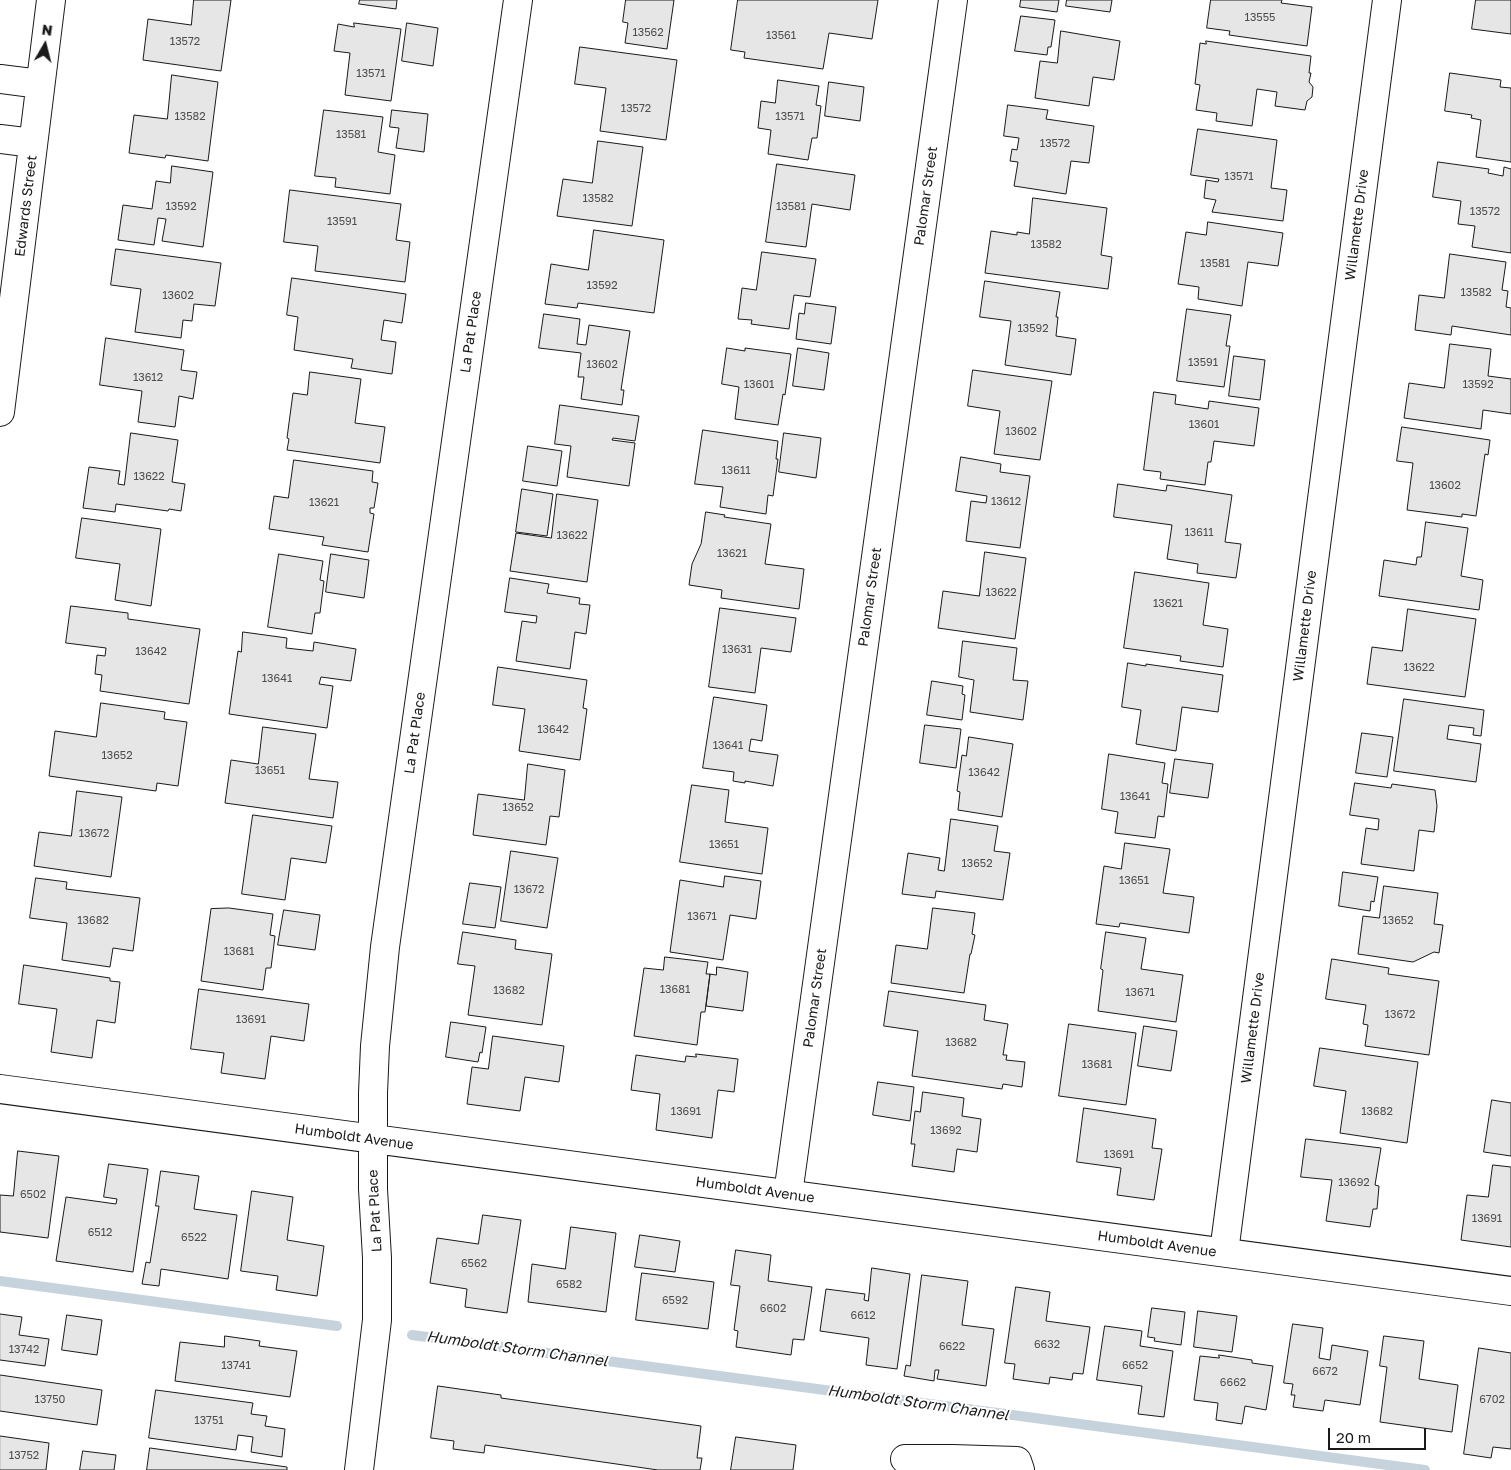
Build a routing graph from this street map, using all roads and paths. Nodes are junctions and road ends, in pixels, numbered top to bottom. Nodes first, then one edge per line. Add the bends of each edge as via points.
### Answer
1 (51, 0) edge
2 (518, 0) edge
3 (953, 0) edge
4 (1386, 0) edge
5 (0, 79) edge
6 (40, 84) junction
7 (0, 139) edge
8 (33, 143) junction
9 (0, 412) edge
10 (0, 1089) edge
11 (373, 1140) junction
12 (788, 1194) junction
13 (1224, 1252) junction
14 (1511, 1291) edge
15 (905, 1459) dead end
16 (359, 1470) edge
17 (1020, 1470) edge

1 - 6 street, Edwards Street
2 - 11 street, La Pat Place via 385,947 375,1046
3 - 12 street, Palomar Street
4 - 13 street, Willamette Drive
5 - 6 street
6 - 8 street, Edwards Street
7 - 8 street
8 - 9 street, Edwards Street
10 - 11 street, Humboldt Avenue
11 - 12 street, Humboldt Avenue
11 - 16 street, La Pat Place via 376,1332
12 - 13 street, Humboldt Avenue
13 - 14 street, Humboldt Avenue
15 - 17 street via 1017,1461

